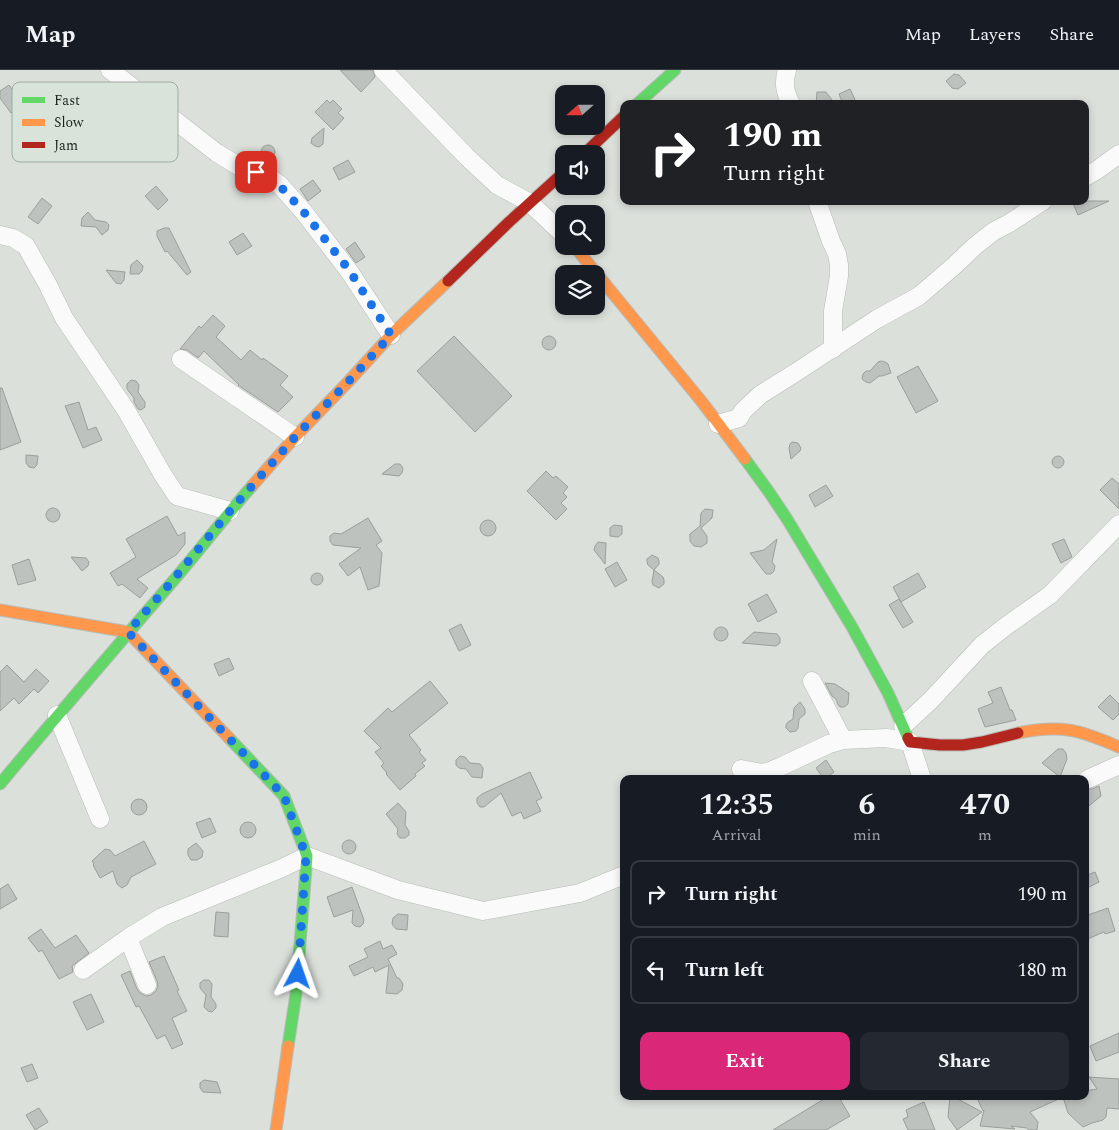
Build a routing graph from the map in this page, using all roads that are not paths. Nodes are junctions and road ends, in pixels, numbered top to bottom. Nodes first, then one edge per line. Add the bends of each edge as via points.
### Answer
1 (110, 70) edge
2 (383, 70) edge
3 (675, 70) edge
4 (787, 70) edge
5 (125, 82) edge
6 (641, 100) edge
7 (789, 100) edge
8 (620, 120) edge
9 (178, 123) edge
10 (593, 145) edge
11 (1119, 154) edge
12 (1089, 175) edge
13 (555, 180) edge
14 (530, 203) junction
15 (818, 205) edge
16 (1037, 205) edge
17 (555, 227) edge
18 (0, 236) edge
19 (581, 255) edge
20 (391, 335) junction
21 (833, 349) junction
22 (181, 360) dead end
23 (739, 418) junction
24 (718, 424) junction
25 (295, 437) junction
26 (742, 455) junction
27 (230, 511) junction
28 (1119, 524) edge
29 (0, 610) edge
30 (128, 632) junction
31 (812, 681) dead end
32 (57, 715) junction
33 (904, 729) junction
34 (842, 740) junction
35 (1119, 747) edge
36 (1119, 765) edge
37 (741, 769) dead end
38 (921, 775) edge
39 (1089, 779) edge
40 (0, 784) edge
41 (100, 818) dead end
42 (306, 856) junction
43 (620, 876) edge
44 (128, 938) junction
45 (83, 970) dead end
46 (147, 985) dead end
47 (276, 1130) edge

1 - 5 street
2 - 14 street via 497,185
3 - 6 street
4 - 7 street via 785,86
8 - 10 street
9 - 20 street via 217,153 245,170 267,176 280,186 349,270
11 - 12 street
13 - 14 street
14 - 17 street
14 - 20 street
15 - 21 street via 839,265 833,310
16 - 21 street via 994,231 919,296 876,319
18 - 27 street via 13,238 26,246 64,318 126,410 177,496
19 - 24 street
20 - 25 street
21 - 23 street via 760,395
22 - 25 street
23 - 24 street
23 - 26 street
24 - 26 street
25 - 27 street
26 - 33 street via 778,506 852,627
27 - 30 street
28 - 33 street via 1050,595 982,645
29 - 30 street
30 - 32 street
30 - 42 street via 284,796
31 - 34 street
32 - 40 street
32 - 41 street
33 - 34 street via 886,738
33 - 35 street via 951,744 970,744 1064,728
33 - 38 street
34 - 37 street via 762,773
36 - 39 street
42 - 43 street via 398,890 483,911 580,893
42 - 44 street via 162,917
42 - 47 street via 296,994
44 - 45 street
44 - 46 street

